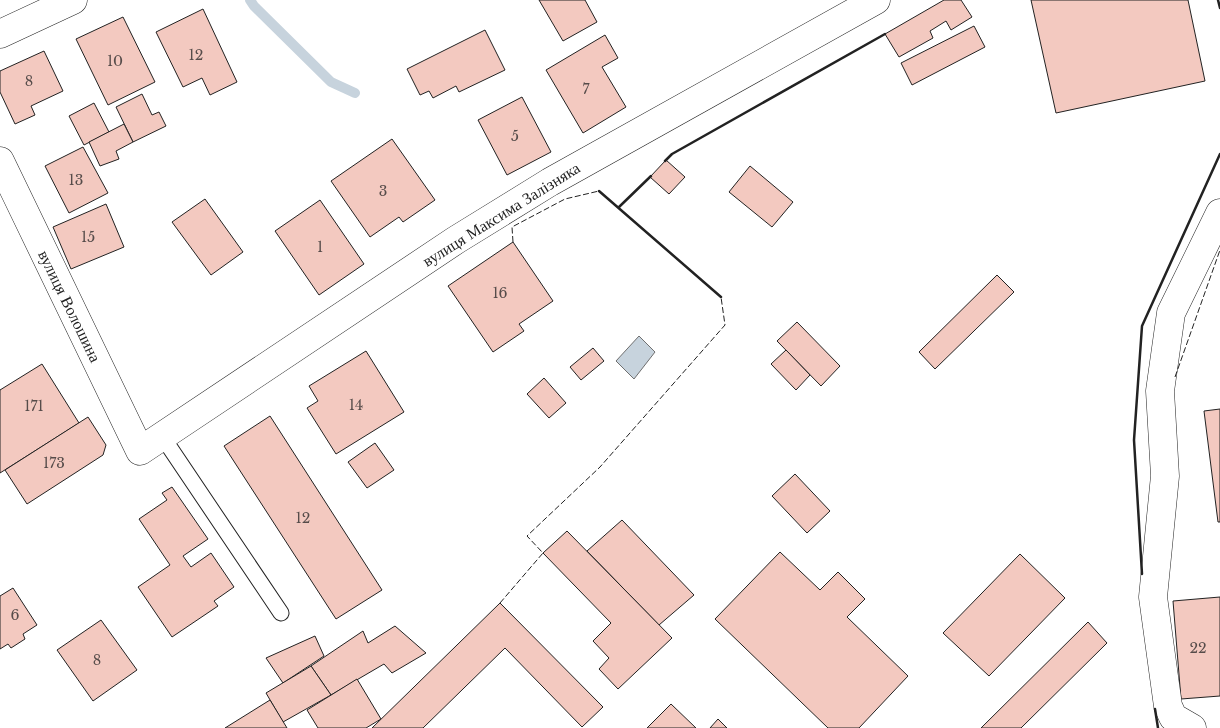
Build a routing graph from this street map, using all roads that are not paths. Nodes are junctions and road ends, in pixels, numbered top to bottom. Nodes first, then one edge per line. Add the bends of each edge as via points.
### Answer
1 (73, 0) edge
2 (876, 0) edge
3 (0, 34) edge
4 (0, 161) edge
5 (1220, 213) edge
6 (162, 436) junction
7 (140, 451) joint
8 (281, 613) dead end
9 (1192, 728) edge

1 - 3 street
2 - 6 street, вулиця Максима Залізняка via 550,182 456,240
4 - 7 street, вулиця Волошина
5 - 9 street via 1171,313 1160,391 1165,476 1154,597 1168,706 1174,717
6 - 7 street, вулиця Максима Залізняка
6 - 8 lane

